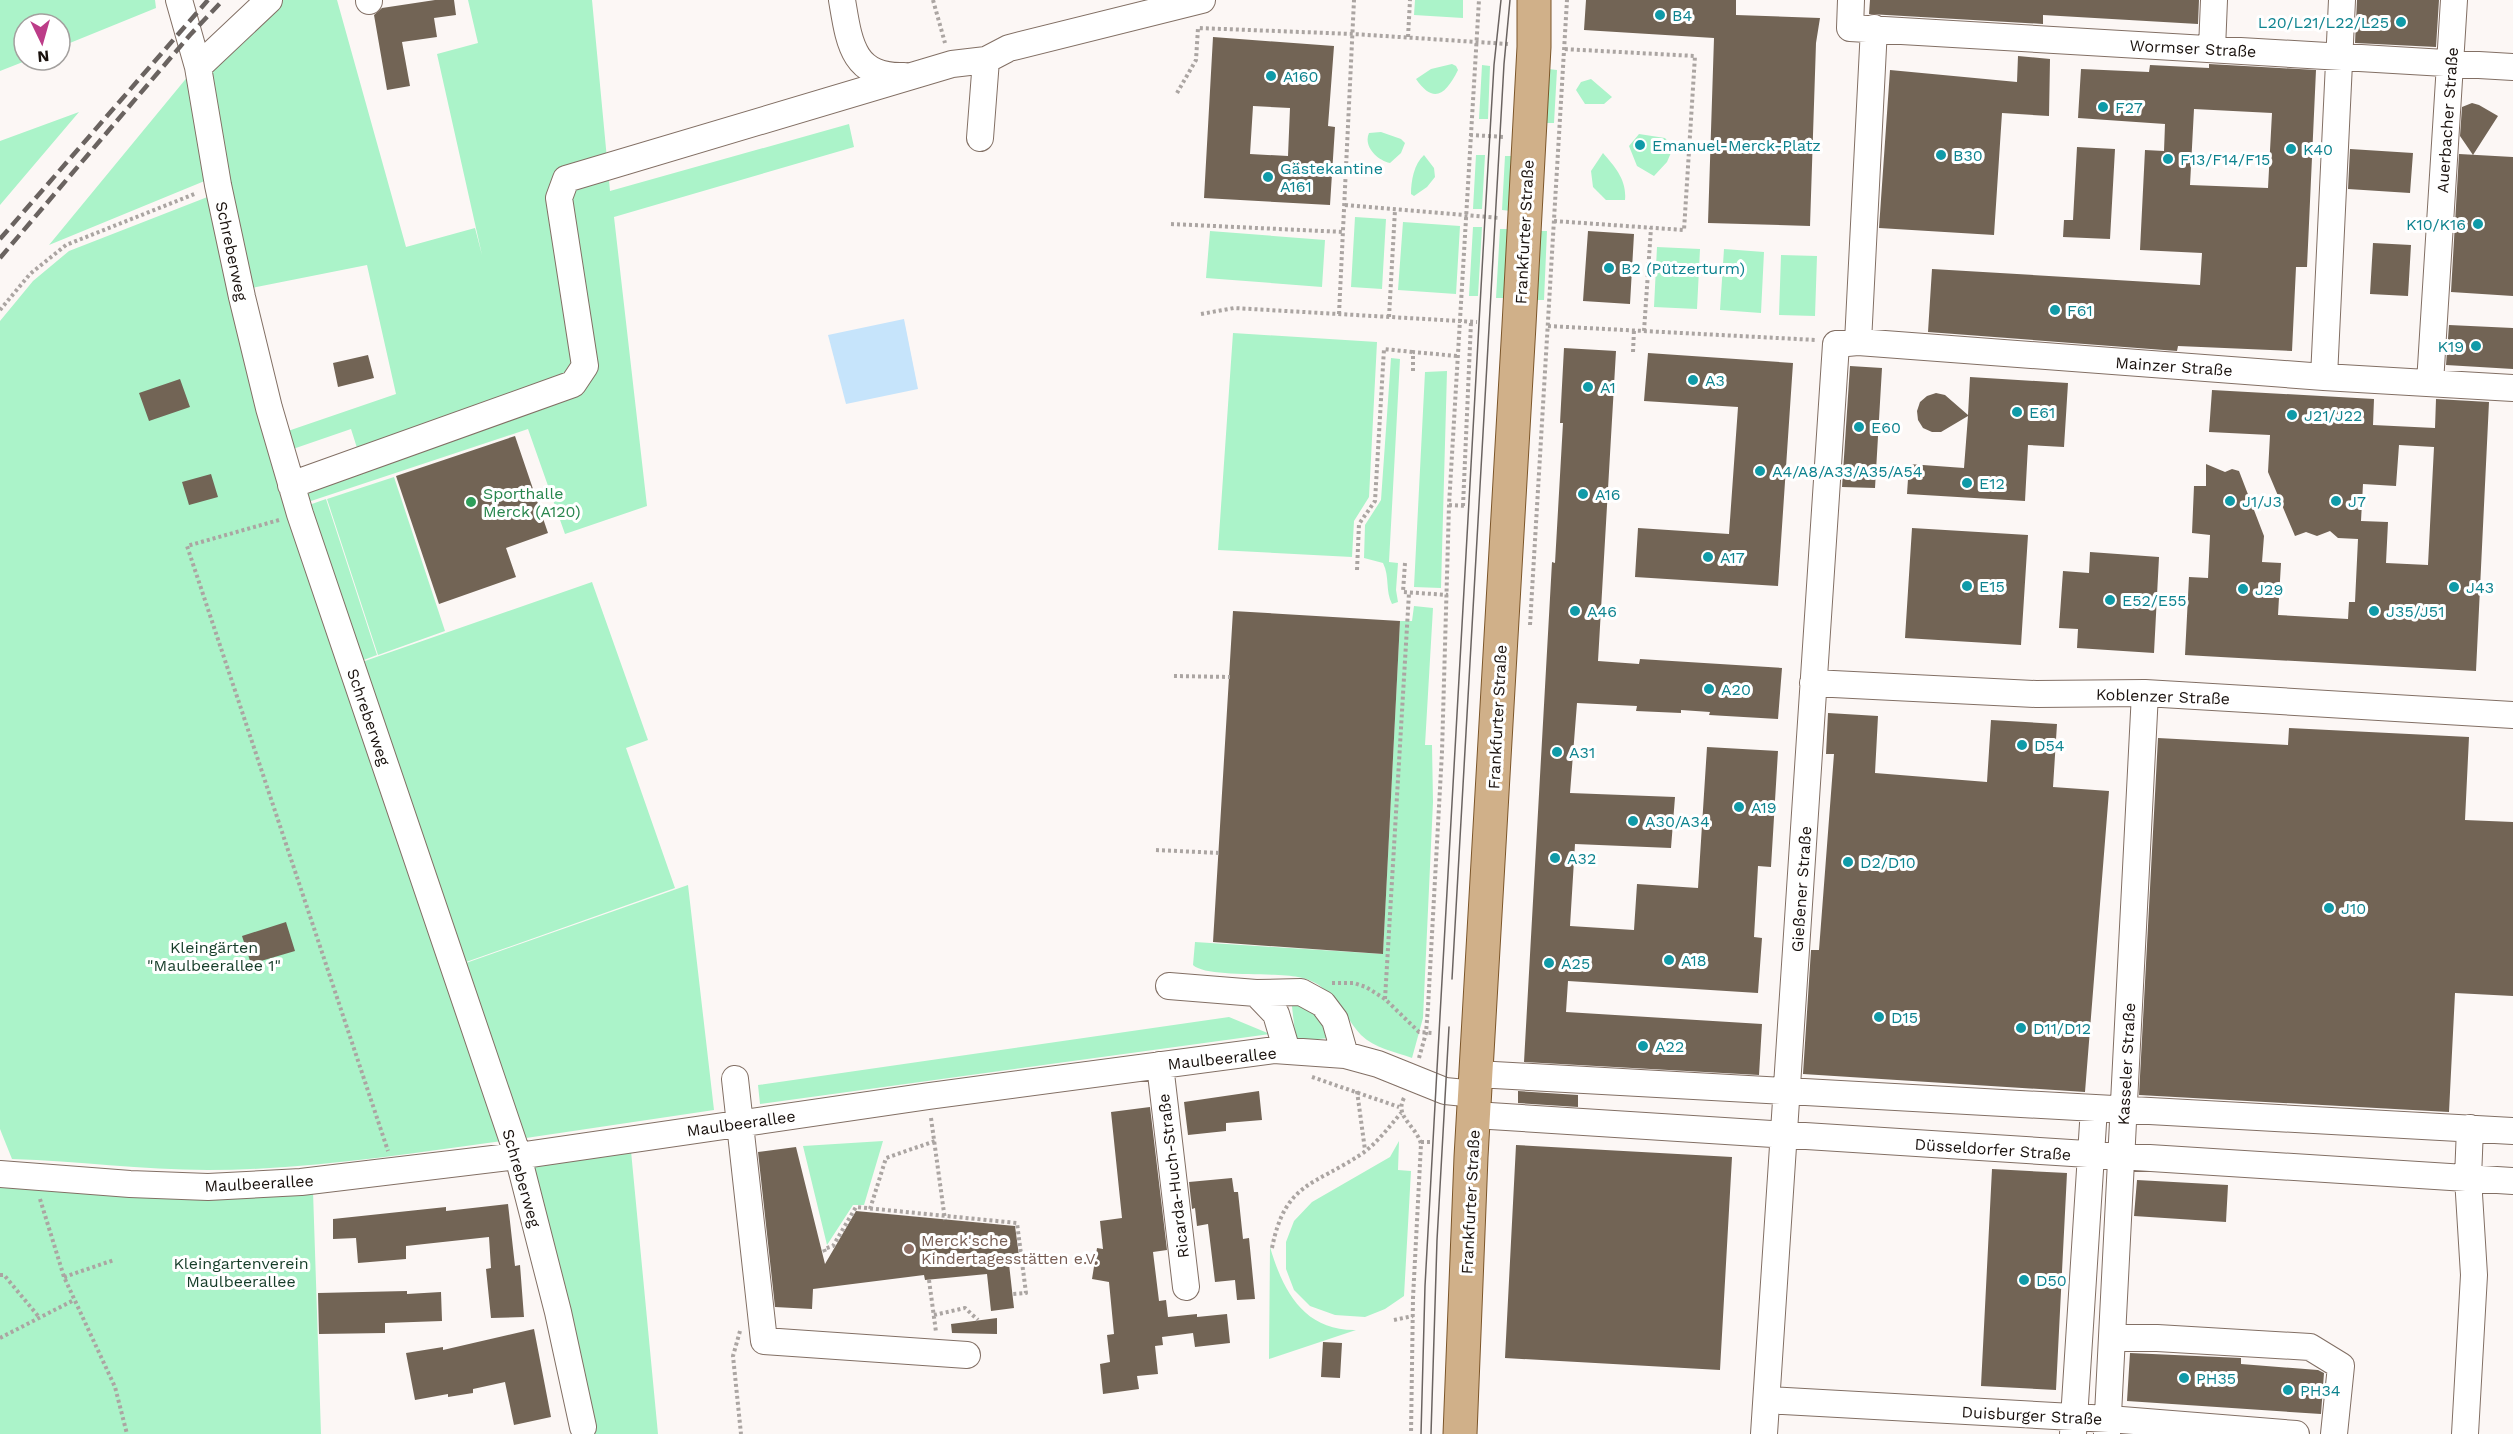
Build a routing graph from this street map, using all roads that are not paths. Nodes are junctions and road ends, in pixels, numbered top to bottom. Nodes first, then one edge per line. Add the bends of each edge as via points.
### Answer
1 (179, 0) edge
2 (269, 0) edge
3 (842, 0) edge
4 (1202, 0) edge
5 (1534, 0) edge
6 (1851, 0) edge
7 (2214, 0) edge
8 (2342, 0) edge
9 (2454, 0) edge
10 (1874, 28) junction
11 (2212, 49) junction
12 (2340, 57) junction
13 (986, 60) junction
14 (2450, 63) junction
15 (198, 67) junction
16 (2513, 67) edge
17 (912, 75) junction
18 (980, 138) dead end
19 (1847, 343) junction
20 (2324, 377) junction
21 (2430, 383) junction
22 (2513, 388) edge
23 (291, 485) junction
24 (1813, 683) junction
25 (2145, 693) junction
26 (2513, 715) edge
27 (1169, 986) dead end
28 (1256, 993) junction
29 (1287, 1051) junction
30 (1346, 1055) junction
31 (1160, 1065) junction
32 (735, 1079) dead end
33 (1789, 1091) junction
34 (1475, 1094) junction
35 (2094, 1108) junction
36 (2124, 1109) junction
37 (740, 1122) junction
38 (2470, 1128) junction
39 (2513, 1131) edge
40 (1785, 1135) junction
41 (2091, 1155) junction
42 (518, 1156) junction
43 (2122, 1157) junction
44 (0, 1174) edge
45 (2468, 1178) junction
46 (2513, 1181) edge
47 (1186, 1287) dead end
48 (2113, 1338) junction
49 (967, 1355) dead end
50 (1767, 1400) junction
51 (2073, 1426) edge
52 (2108, 1426) edge
53 (583, 1427) dead end
54 (1460, 1434) edge
55 (1764, 1434) edge
56 (2296, 1434) edge
57 (2334, 1434) edge
58 (2465, 1434) edge

1 - 15 street, Schreberweg
2 - 15 street
3 - 17 street via 849,44 862,64 887,76
4 - 13 street via 1009,48
5 - 34 main road, Frankfurter Straße via 1520,325
6 - 10 street, Wormser Straße via 1850,28
7 - 11 street
8 - 12 street
9 - 14 street, Auerbacher Straße
10 - 11 street, Wormser Straße
10 - 19 street, Gießener Straße
11 - 12 street, Wormser Straße
12 - 14 street, Wormser Straße
12 - 20 street
13 - 17 street via 951,64
13 - 18 street
14 - 16 street, Wormser Straße
14 - 21 street, Auerbacher Straße
15 - 23 street, Schreberweg via 218,185 266,397
17 - 23 street via 566,179 559,198 585,366 573,384
19 - 20 street, Mainzer Straße
19 - 24 street, Gießener Straße
20 - 21 street, Mainzer Straße
21 - 22 street, Mainzer Straße
23 - 42 street, Schreberweg
24 - 25 street, Koblenzer Straße via 2036,694
24 - 33 street, Gießener Straße
25 - 26 street, Koblenzer Straße
25 - 36 street, Kasseler Straße
27 - 28 street
28 - 29 street via 1276,1014
28 - 30 street via 1301,992 1323,1004 1335,1020
29 - 30 street, Maulbeerallee
29 - 31 street, Maulbeerallee
30 - 34 street, Maulbeerallee via 1445,1091
31 - 37 street, Maulbeerallee
31 - 47 street, Ricarda-Huch-Straße
32 - 37 street
33 - 34 street
33 - 35 street
33 - 40 street, Gießener Straße
34 - 40 street, Düsseldorfer Straße
34 - 54 main road, Frankfurter Straße
35 - 36 street
35 - 41 street
36 - 38 street
36 - 43 street, Kasseler Straße
37 - 42 street, Maulbeerallee
37 - 49 street via 764,1341
38 - 39 street
38 - 45 street
40 - 41 street, Düsseldorfer Straße
40 - 50 street, Gießener Straße
41 - 43 street, Düsseldorfer Straße
41 - 51 street
42 - 44 street, Maulbeerallee via 301,1182 208,1187
42 - 53 street, Schreberweg
43 - 45 street, Düsseldorfer Straße
43 - 48 street, Kasseler Straße
45 - 46 street, Düsseldorfer Straße
45 - 58 street via 2474,1275
48 - 52 street, Kasseler Straße
48 - 57 street via 2310,1347 2341,1366
50 - 51 street, Duisburger Straße
50 - 55 street, Gießener Straße
51 - 52 street, Duisburger Straße
52 - 56 street, Duisburger Straße

